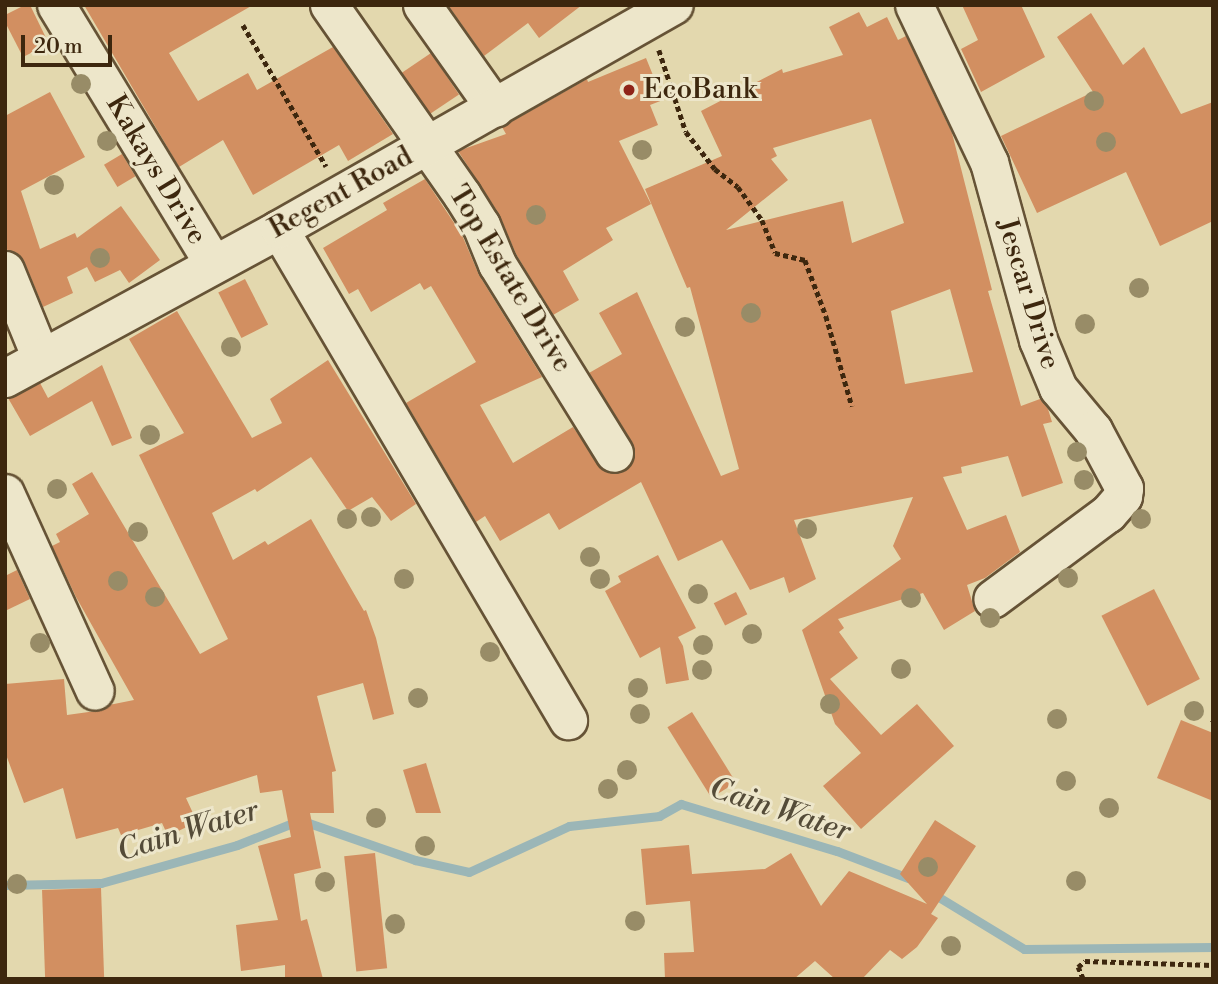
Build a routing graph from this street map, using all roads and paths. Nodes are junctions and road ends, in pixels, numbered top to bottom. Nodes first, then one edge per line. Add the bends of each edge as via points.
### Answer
1 (56, 5) edge
2 (329, 5) edge
3 (422, 5) edge
4 (915, 5) edge
5 (662, 12) edge
6 (243, 25) dead end
7 (495, 108) junction
8 (428, 145) junction
9 (342, 194) junction
10 (279, 229) junction
11 (212, 262) junction
12 (5, 270) edge
13 (41, 358) junction
14 (5, 378) edge
15 (852, 406) dead end
16 (614, 453) dead end
17 (5, 493) edge
18 (992, 599) dead end
19 (95, 691) dead end
20 (568, 720) dead end
21 (1213, 965) edge
22 (1083, 979) edge

1 - 11 street, Kakays Drive
2 - 8 street, Top Estate Drive
3 - 7 street
4 - 18 street, Jescar Drive via 989,162 1038,340 1058,388 1093,430 1124,488 1108,513
5 - 7 street, Regent Road
5 - 15 path via 686,132 715,169 738,187 762,220 775,253 805,260
6 - 9 path
7 - 8 street, Regent Road
8 - 9 street, Regent Road
8 - 16 street, Top Estate Drive via 481,225 497,264
9 - 10 street, Regent Road
10 - 11 street, Regent Road
10 - 20 street
11 - 13 street, Regent Road
12 - 13 street
13 - 14 street, Regent Road
17 - 19 street
21 - 22 path via 1085,961 1078,967

